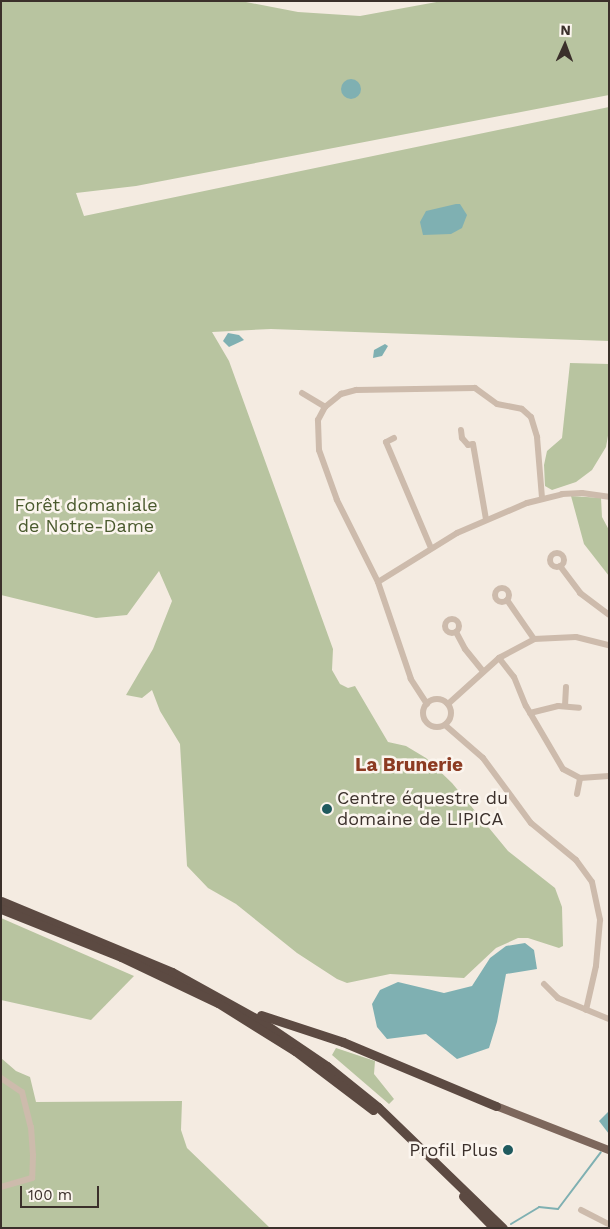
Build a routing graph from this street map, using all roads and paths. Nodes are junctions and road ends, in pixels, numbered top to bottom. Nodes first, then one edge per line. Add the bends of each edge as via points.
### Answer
1 (302, 393) dead end
2 (325, 407) junction
3 (461, 430) dead end
4 (394, 438) dead end
5 (609, 497) edge
6 (542, 498) junction
7 (486, 519) junction
8 (431, 548) junction
9 (560, 566) dead end
10 (378, 582) junction
11 (507, 600) dead end
12 (609, 615) edge
13 (456, 632) dead end
14 (534, 639) junction
15 (609, 645) edge
16 (499, 658) junction
17 (483, 670) junction
18 (566, 687) dead end
19 (426, 704) junction
20 (448, 704) junction
21 (566, 706) junction
22 (579, 708) dead end
23 (530, 713) junction
24 (445, 725) junction
25 (609, 776) edge
26 (580, 778) junction
27 (577, 794) dead end
28 (1, 901) edge
29 (1, 909) edge
30 (544, 984) dead end
31 (586, 1010) junction
32 (245, 1011) junction
33 (609, 1019) edge
34 (1, 1078) edge
35 (496, 1106) joint
36 (609, 1150) edge
37 (1, 1187) edge
38 (470, 1203) junction
39 (581, 1210) dead end
40 (609, 1224) edge
41 (487, 1228) edge
42 (494, 1228) edge
43 (503, 1228) edge

1 - 2 street
2 - 6 street via 340,394 356,390 481,390 495,403 519,407 531,417 538,440
2 - 10 street via 316,430 320,456 337,500
3 - 7 street via 462,438 468,445 473,444
4 - 8 street via 386,442
5 - 6 street via 582,492
6 - 7 street
7 - 8 street
8 - 10 street
9 - 12 street via 580,593
10 - 19 street via 411,679
11 - 14 street
13 - 17 street via 465,649
14 - 15 street via 576,637
14 - 16 street
16 - 17 street
16 - 23 street via 514,677
17 - 20 street
18 - 21 street
19 - 20 street via 440,700
19 - 24 street via 423,713 426,722 437,728
20 - 24 street via 452,713
21 - 22 street
21 - 23 street
23 - 26 street via 563,769
24 - 31 street via 484,758 523,813 576,860 592,882 600,920 596,966
25 - 26 street
26 - 27 street
28 - 32 highway via 132,954
29 - 38 highway via 172,980 255,1025 323,1071 374,1111
30 - 31 street via 558,998
31 - 33 street
32 - 35 highway via 308,1029
32 - 43 highway via 319,1060 378,1107
34 - 37 street via 22,1092 31,1127 33,1155 32,1178
35 - 36 main road
38 - 41 highway via 472,1212
38 - 42 highway
39 - 40 street

